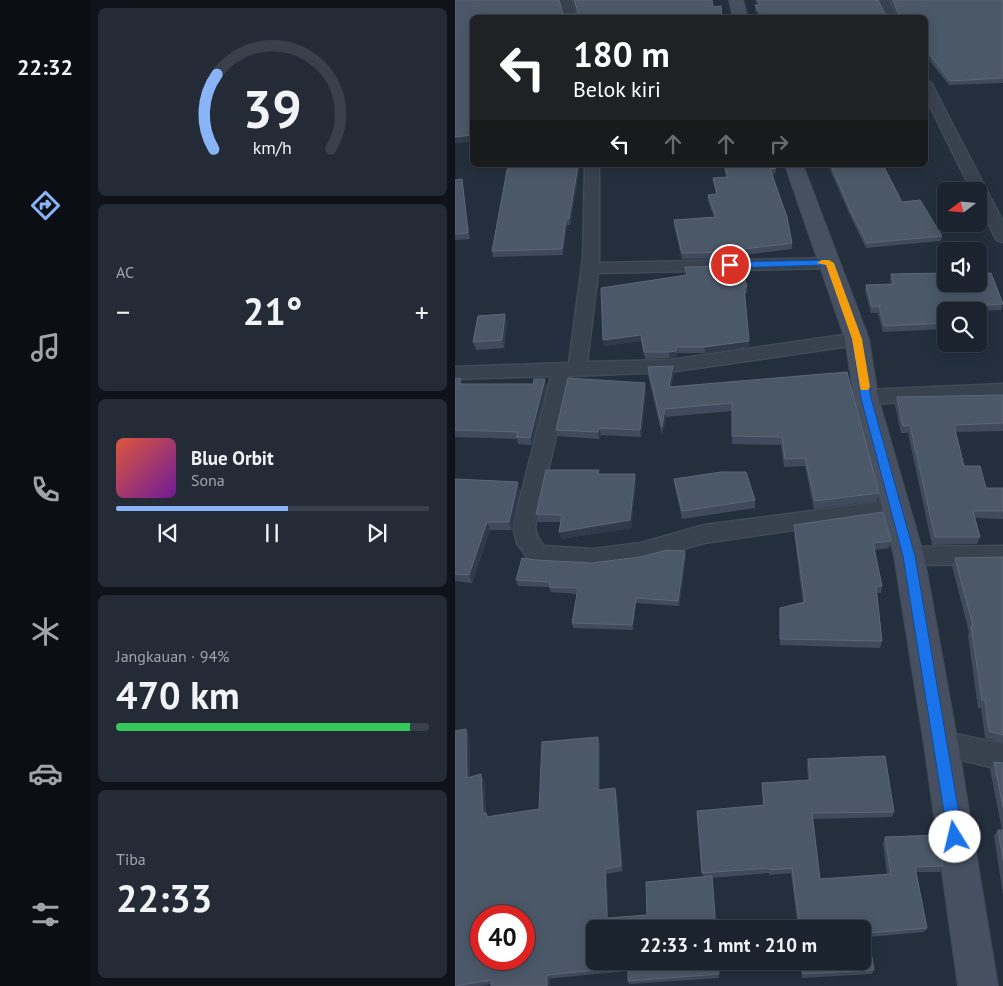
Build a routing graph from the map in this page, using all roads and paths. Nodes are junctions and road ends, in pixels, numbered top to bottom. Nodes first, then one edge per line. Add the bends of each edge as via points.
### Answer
1 (565, 0) edge
2 (736, 0) edge
3 (883, 0) edge
4 (570, 15) edge
5 (740, 15) edge
6 (890, 15) edge
7 (928, 89) edge
8 (592, 167) edge
9 (794, 167) edge
10 (1003, 237) edge
11 (829, 263) junction
12 (590, 268) junction
13 (857, 339) junction
14 (570, 370) junction
15 (455, 373) edge
16 (1003, 391) edge
17 (866, 398) junction
18 (896, 508) junction
19 (1003, 554) edge
20 (909, 556) junction
21 (941, 744) junction
22 (1003, 757) edge
23 (978, 986) edge

1 - 4 street
2 - 5 street
3 - 6 street
7 - 10 street
8 - 12 street
9 - 11 street
11 - 12 street
11 - 13 street
12 - 14 street
13 - 14 street via 670,366
13 - 17 street
14 - 15 street
14 - 18 street via 524,527 529,546 538,555 593,558 641,552 704,534
16 - 17 street
17 - 18 street
18 - 20 street
19 - 20 street
20 - 21 street
21 - 22 street
21 - 23 street

